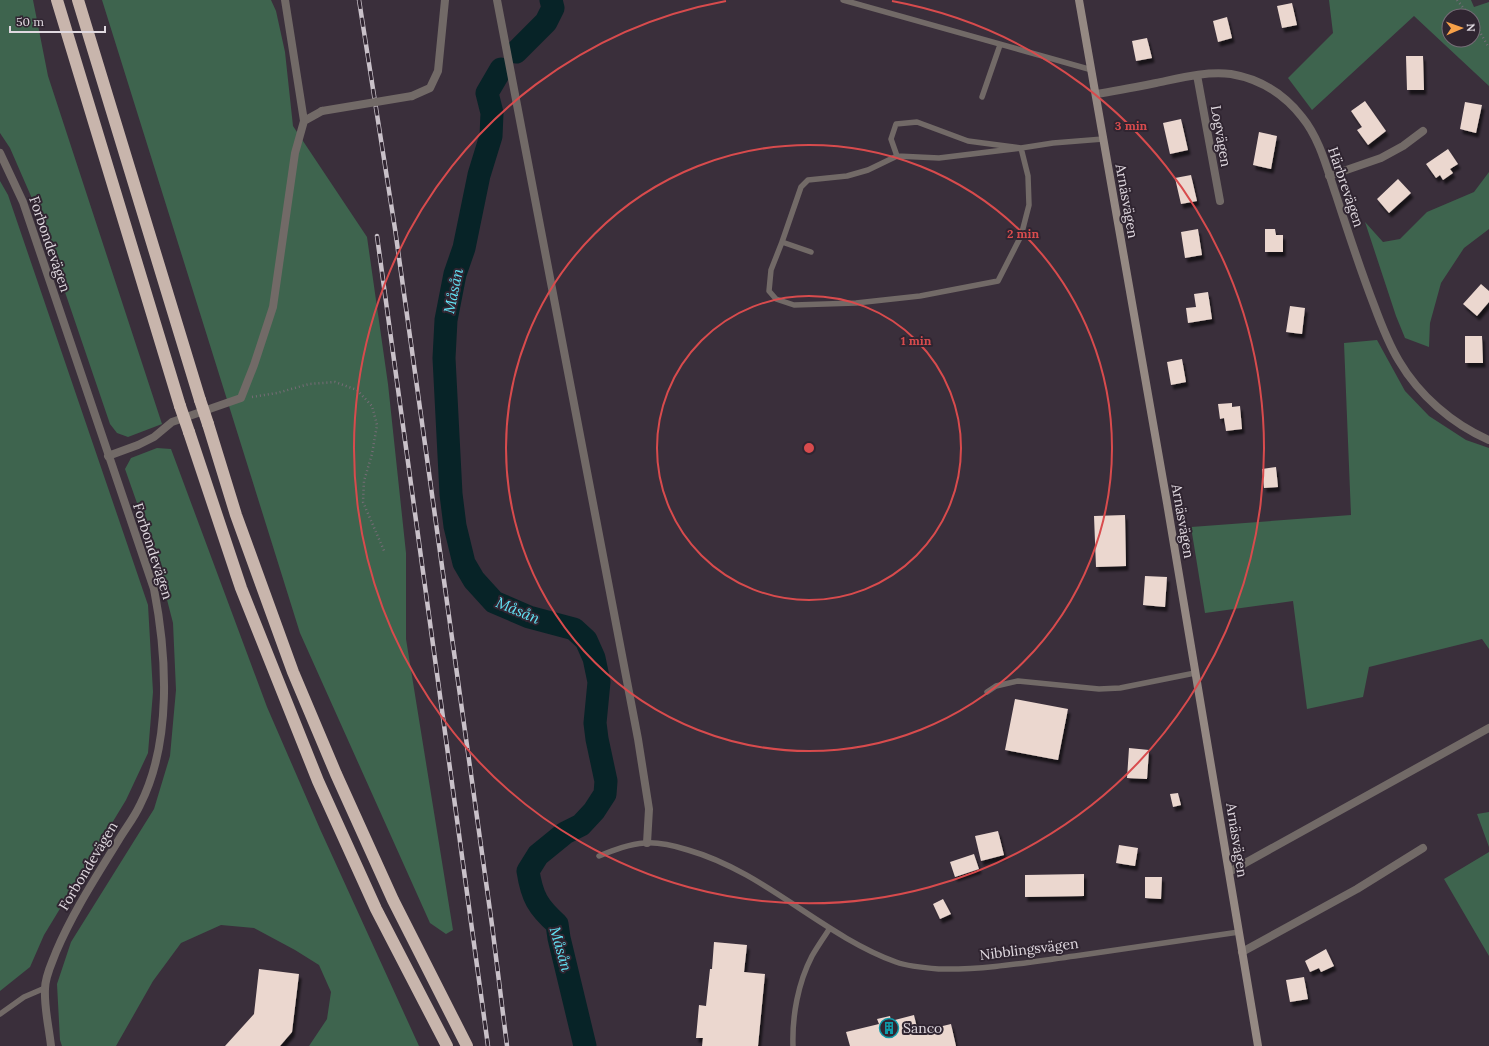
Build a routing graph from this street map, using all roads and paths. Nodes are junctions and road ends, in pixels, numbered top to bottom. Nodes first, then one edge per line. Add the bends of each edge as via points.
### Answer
1 (57, 0) edge
2 (78, 0) edge
3 (285, 0) edge
4 (445, 0) edge
5 (497, 0) edge
6 (843, 0) edge
7 (1079, 0) edge
8 (1457, 0) edge
9 (1464, 8) edge
10 (1481, 34) edge
11 (1000, 45) junction
12 (1489, 48) edge
13 (1092, 70) junction
14 (1197, 75) junction
15 (1096, 94) junction
16 (982, 97) dead end
17 (304, 120) junction
18 (1423, 131) dead end
19 (1103, 140) junction
20 (1021, 148) junction
21 (0, 153) edge
22 (897, 156) junction
23 (1329, 176) junction
24 (1220, 201) dead end
25 (782, 242) junction
26 (811, 252) dead end
27 (241, 398) junction
28 (1489, 440) edge
29 (108, 456) junction
30 (385, 553) dead end
31 (1195, 673) junction
32 (987, 692) dead end
33 (1489, 728) edge
34 (647, 843) junction
35 (1424, 848) dead end
36 (599, 856) dead end
37 (1229, 872) junction
38 (830, 928) junction
39 (1239, 932) junction
40 (1242, 952) junction
41 (45, 988) junction
42 (0, 1014) edge
43 (51, 1046) edge
44 (447, 1046) edge
45 (468, 1046) edge
46 (793, 1046) edge
47 (1258, 1046) edge

1 - 44 highway, bridge via 188,432 241,588 318,781 376,908
2 - 45 highway, bridge via 238,522 293,672 393,900
3 - 17 street
4 - 17 street, bridge via 438,71 430,88 412,96 322,111
5 - 34 street via 638,739 648,809
6 - 11 lane
7 - 13 street, Arnäsvägen
8 - 9 path
10 - 12 path
11 - 13 lane
11 - 16 lane
13 - 15 street, Arnäsvägen
14 - 15 street, Härbrevägen
14 - 23 street, Härbrevägen via 1225,74 1244,77 1268,86 1282,96 1310,129
14 - 24 street, Logvägen
15 - 19 street, Arnäsvägen
17 - 27 street via 295,154 273,307
18 - 23 street via 1381,158
19 - 20 lane
19 - 31 street, Arnäsvägen
20 - 22 lane via 939,158
20 - 22 lane via 968,141 917,122 896,124 891,139
20 - 25 lane via 1028,176 1029,205 1021,236 998,281 920,296 856,304 794,305 776,299 769,291 771,270
21 - 29 street, Forbondevägen via 23,202
22 - 25 lane via 868,170 847,176 808,180 801,187
23 - 28 street, Härbrevägen via 1364,279 1386,336 1399,361 1431,402 1449,417
25 - 26 lane
27 - 29 street via 172,422 154,438
27 - 30 path via 277,393 309,384 335,382 357,390 372,406 377,425 364,482 363,502
29 - 41 street, Forbondevägen via 154,589 163,649 163,714 154,767 140,805 77,908 49,970
31 - 32 lane via 1120,688 1099,689 1018,681 996,686
31 - 37 street, Arnäsvägen
33 - 37 street
34 - 36 lane, Nibblingsvägen
34 - 38 lane, Nibblingsvägen via 674,846 703,854 738,870
35 - 40 street via 1357,889
37 - 39 street, Arnäsvägen
38 - 39 lane, Nibblingsvägen via 868,950 898,963 925,968 962,970
38 - 46 lane via 812,955 804,974 797,999
39 - 40 street, Arnäsvägen
40 - 47 street, Arnäsvägen
41 - 42 lane via 24,997
41 - 43 street, Forbondevägen

